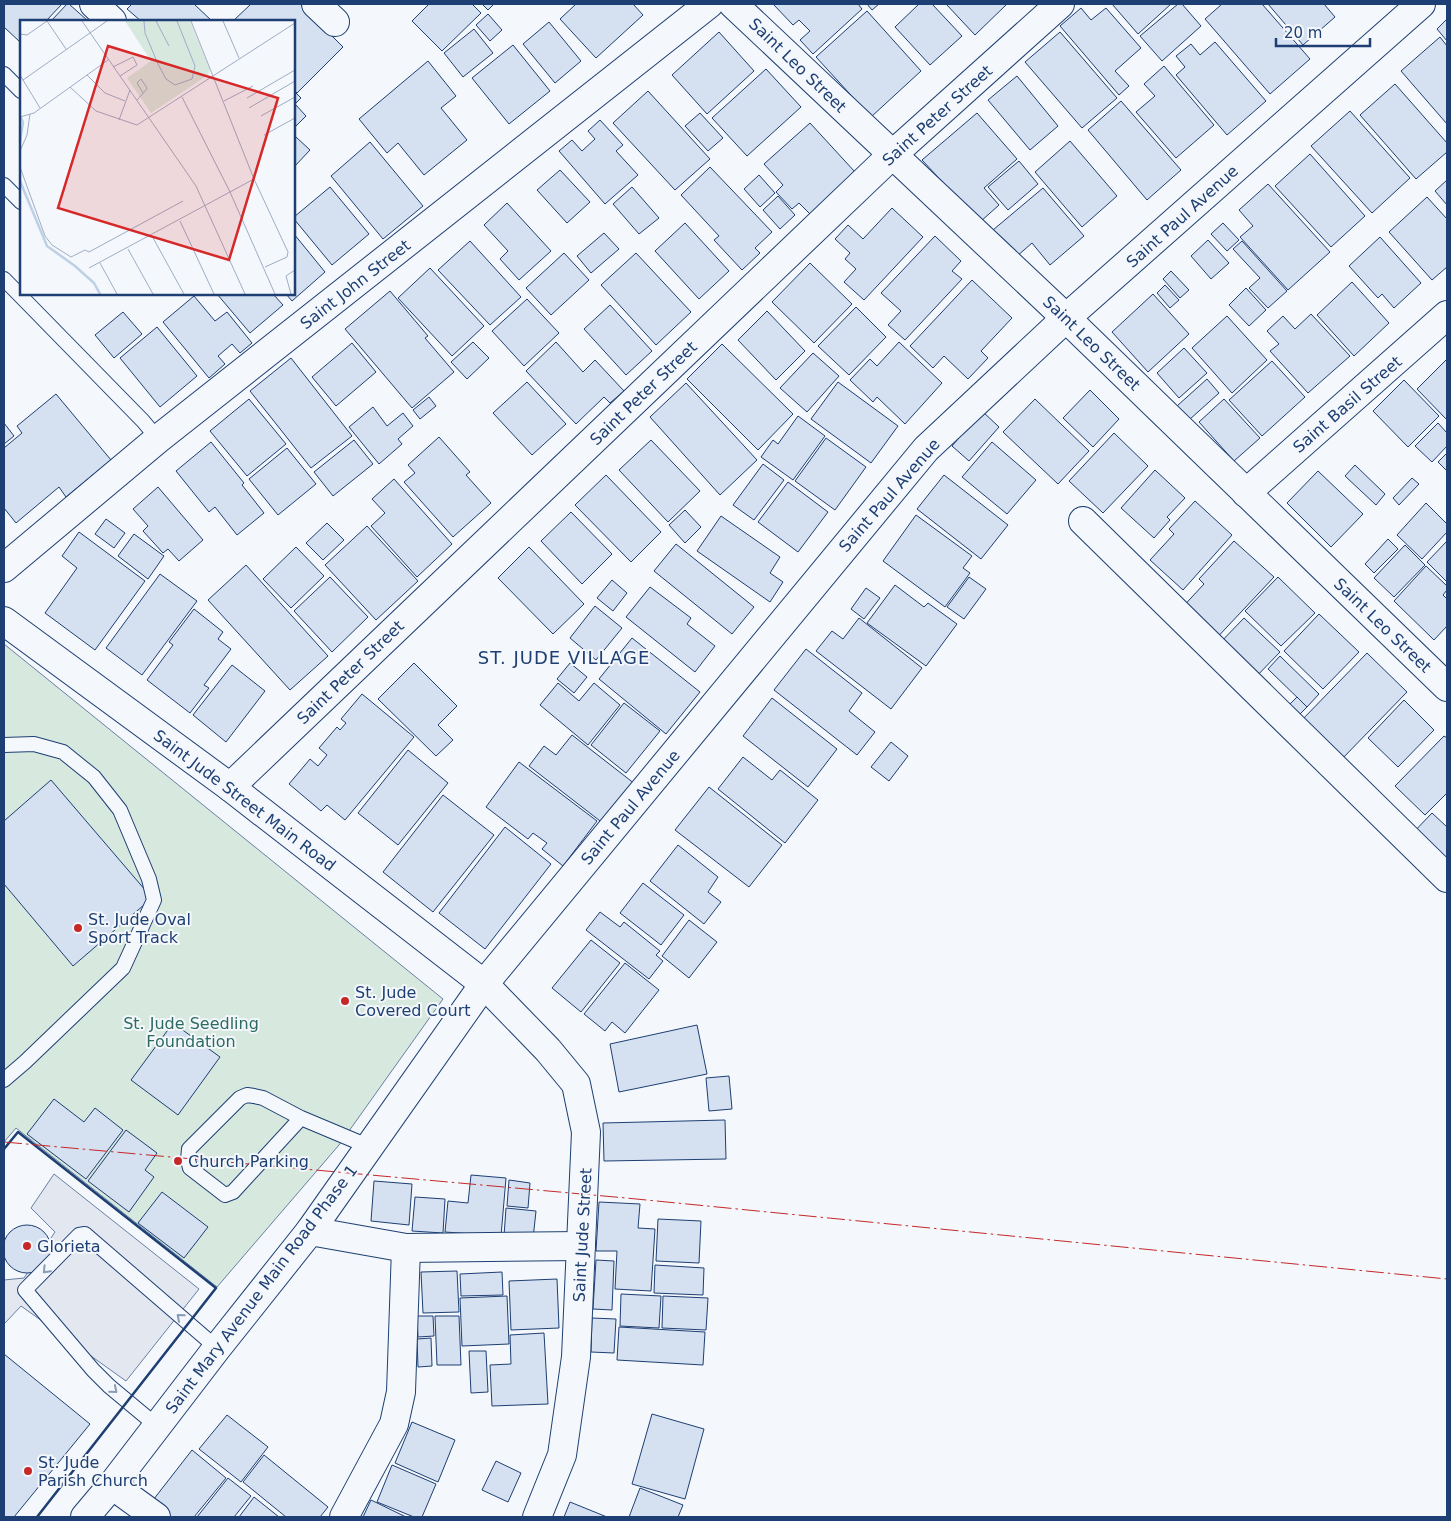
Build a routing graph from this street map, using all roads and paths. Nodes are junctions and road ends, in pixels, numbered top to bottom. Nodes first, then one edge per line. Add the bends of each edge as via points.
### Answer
1 (94, 4) edge
2 (709, 4) edge
3 (733, 4) edge
4 (1060, 4) edge
5 (1421, 4) edge
6 (111, 20) edge
7 (4, 74) edge
8 (20, 90) edge
9 (892, 155) junction
10 (4, 185) edge
11 (20, 201) edge
12 (4, 279) edge
13 (1447, 314) edge
14 (1066, 318) junction
15 (158, 439) junction
16 (1246, 493) junction
17 (1083, 521) dead end
18 (4, 568) edge
19 (4, 621) edge
20 (1446, 684) edge
21 (4, 745) edge
22 (230, 787) junction
23 (1447, 878) edge
24 (484, 984) junction
25 (4, 1080) edge
26 (301, 1118) junction
27 (370, 1147) junction
28 (310, 1231) junction
29 (581, 1246) junction
30 (406, 1248) junction
31 (217, 1348) junction
32 (157, 1426) junction
33 (112, 1484) junction
34 (85, 1517) edge
35 (156, 1517) edge
36 (344, 1517) edge
37 (537, 1517) edge

1 - 6 street
2 - 15 street, Saint John Street
3 - 9 street, Saint Leo Street
4 - 9 street, Saint Peter Street
5 - 14 street, Saint Paul Avenue
7 - 8 lane
9 - 14 street, Saint Leo Street
9 - 22 street, Saint Peter Street
10 - 11 lane
12 - 15 lane
13 - 16 street, Saint Basil Street
14 - 16 street, Saint Leo Street
14 - 24 street, Saint Paul Avenue via 926,449
15 - 18 street, Saint John Street
16 - 20 street, Saint Leo Street
17 - 23 street
19 - 22 street, Saint Jude Street Main Road
21 - 25 lane via 34,744 63,752 94,777 120,810 150,878 154,900 124,968
22 - 24 street, Saint Jude Street Main Road
24 - 27 street, Saint Mary Avenue Main Road Phase 1
24 - 29 street, Saint Jude Street via 576,1084 586,1132
26 - 26 lane via 263,1098 247,1095 240,1098 189,1149 190,1168 226,1195 230,1194
26 - 27 lane
27 - 28 street, Saint Mary Avenue Main Road Phase 1
28 - 30 street
28 - 31 street, Saint Mary Avenue Main Road Phase 1
29 - 30 street
29 - 37 street, Saint Jude Street via 576,1357 562,1454
30 - 36 street via 401,1392 394,1424
31 - 32 street, Saint Mary Avenue Main Road Phase 1
31 -> 32 lane via 85,1234 79,1235 25,1290 93,1370
32 - 33 street, Saint Mary Avenue Main Road Phase 1
33 - 34 street, Saint Mary Avenue Main Road Phase 1
33 - 35 street

